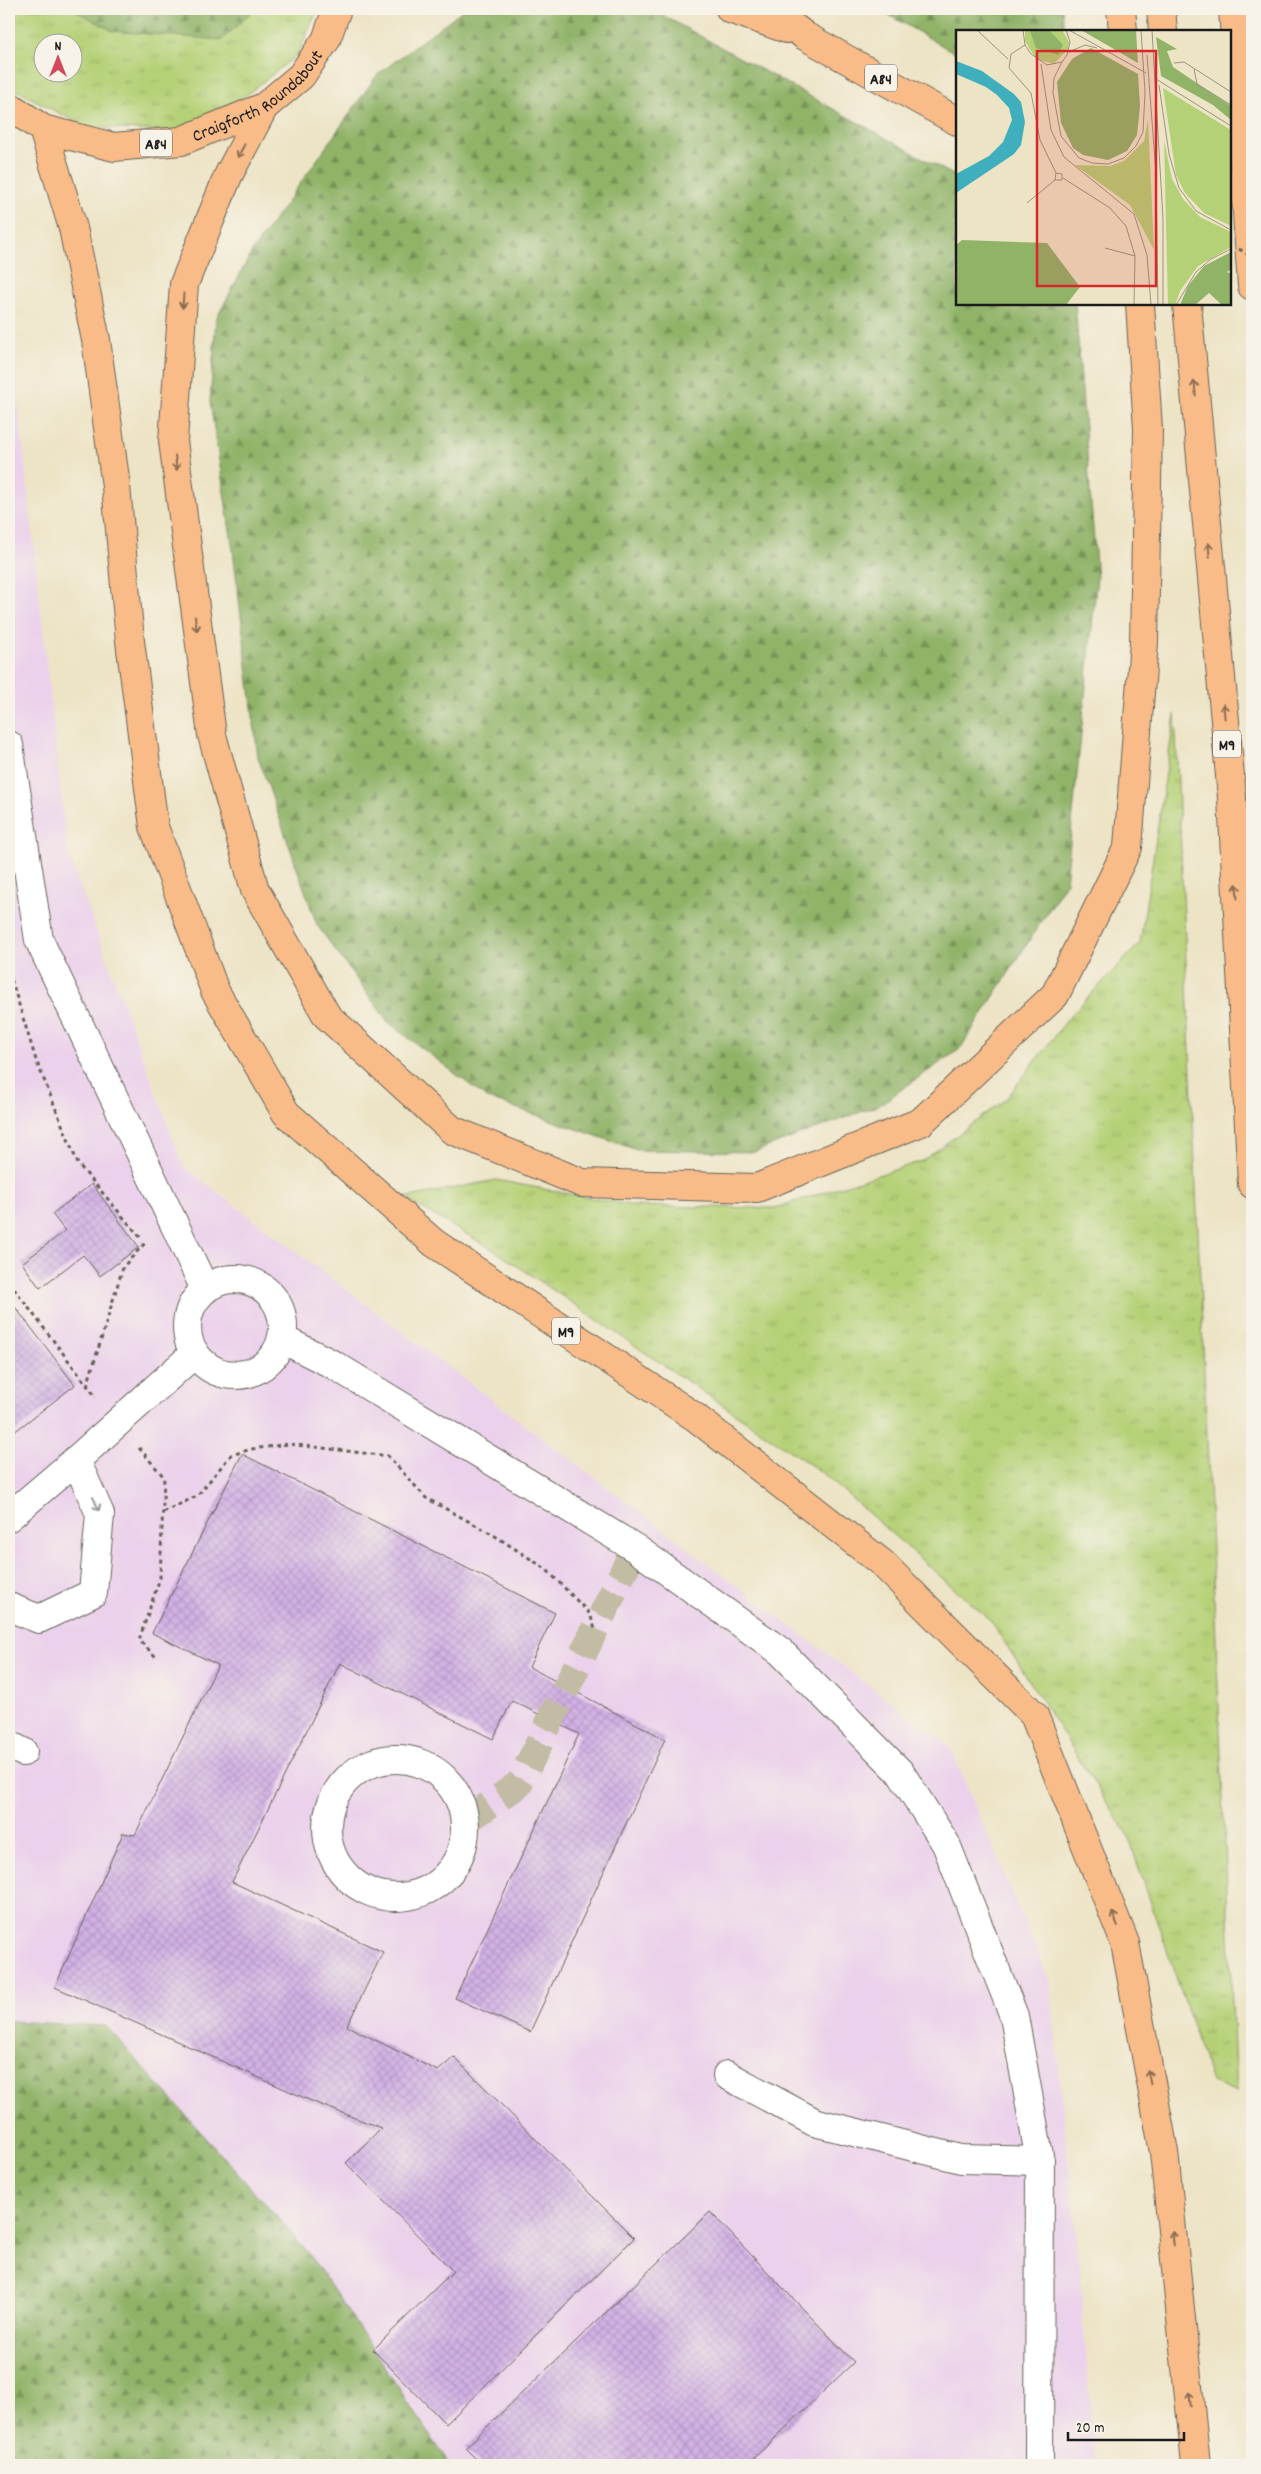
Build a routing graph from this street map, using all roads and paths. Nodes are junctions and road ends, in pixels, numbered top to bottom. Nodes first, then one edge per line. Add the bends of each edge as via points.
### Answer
1 (337, 9) edge
2 (730, 9) edge
3 (770, 9) edge
4 (1121, 9) edge
5 (1161, 9) edge
6 (1233, 9) edge
7 (1244, 9) edge
8 (1123, 30) edge
9 (1163, 30) edge
10 (805, 36) junction
11 (1252, 64) edge
12 (9, 106) edge
13 (264, 108) junction
14 (956, 120) edge
15 (43, 129) junction
16 (1239, 249) dead end
17 (1252, 257) edge
18 (1231, 280) edge
19 (1252, 286) edge
20 (1252, 292) edge
21 (1140, 305) edge
22 (1187, 305) edge
23 (9, 745) edge
24 (9, 972) edge
25 (1252, 1184) edge
26 (205, 1289) junction
27 (282, 1339) junction
28 (195, 1353) junction
29 (87, 1386) dead end
30 (76, 1460) junction
31 (163, 1512) dead end
32 (9, 1517) edge
33 (9, 1607) edge
34 (595, 1629) dead end
35 (466, 1821) joint
36 (727, 2075) dead end
37 (1040, 2161) junction
38 (1039, 2465) edge
39 (1196, 2465) edge

1 - 13 highway, Craigforth Roundabout / A84 via 326,40 301,76
2 - 10 highway, A84
3 - 10 highway, A84
4 - 8 highway
5 - 9 highway
6 - 19 highway
7 - 11 highway
10 - 14 highway, A84
12 - 15 highway, Craigforth Roundabout / A84
13 - 15 highway, Craigforth Roundabout / A84 via 181,141 114,147
13 -> 21 highway via 228,176 184,284 173,441 212,735 255,890 327,1016 452,1130 582,1183 757,1188 921,1122 1055,995 1128,847 1144,642 1148,429
39 -> 15 highway, M9 via 1164,2152 1124,1943 1034,1715 882,1563 695,1417 434,1243 286,1113 215,991 154,827 130,642 116,486 96,340 73,228
16 - 17 path, bridge
18 - 20 highway
25 -> 22 highway, M9 via 1232,798
23 - 26 street via 39,940
24 - 29 path via 36,1060 78,1164 145,1243 123,1267
26 - 27 street via 220,1280 236,1278 268,1290 279,1306 284,1322
26 - 28 street via 192,1305 187,1321 188,1338
27 - 28 street via 269,1362 238,1375 221,1373 206,1366
27 - 37 street via 334,1365 643,1554 780,1651 900,1772 946,1844 1014,2016
28 - 30 street
30 - 32 street
30 -> 33 street via 100,1514 93,1593 39,1619
31 - 34 path via 197,1496 231,1455 252,1449 289,1444 388,1456 426,1498 492,1534 546,1569 590,1614
35 - 35 street via 465,1846 454,1868 432,1888 410,1897 388,1898 365,1891 338,1867 328,1844 326,1826 331,1802 343,1783 361,1768 383,1759 407,1759 442,1774 457,1793
36 - 37 street via 814,2122 961,2159
37 - 38 street

